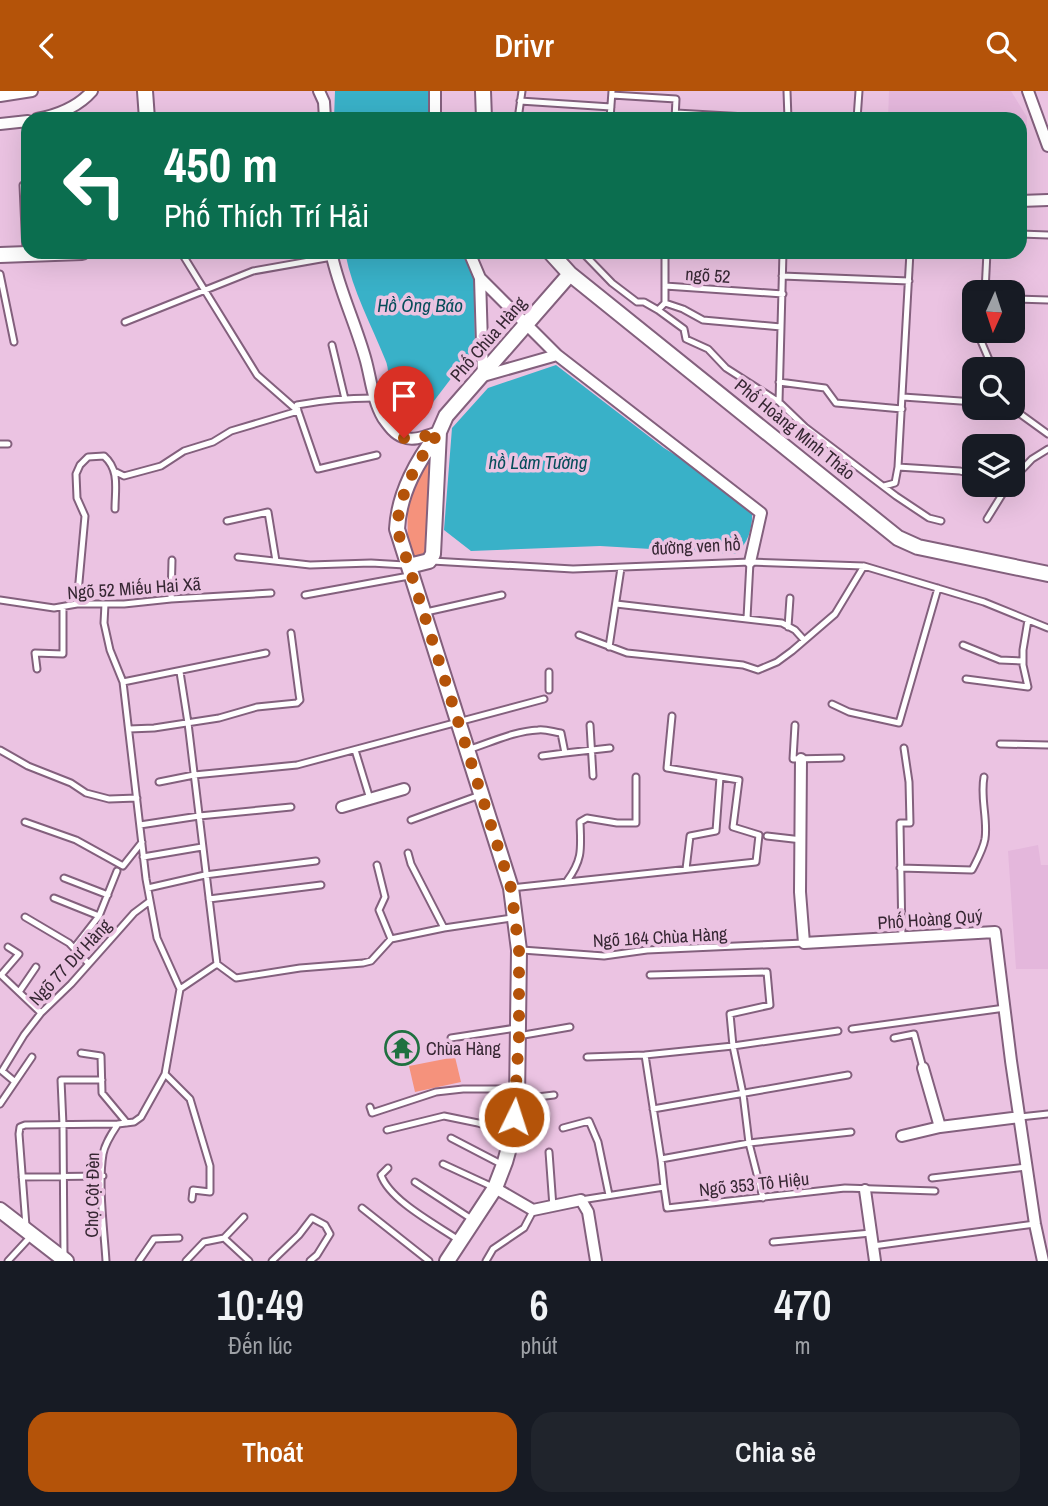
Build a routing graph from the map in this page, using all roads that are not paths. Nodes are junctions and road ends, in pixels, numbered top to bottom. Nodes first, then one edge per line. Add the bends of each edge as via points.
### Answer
1 (32, 91) edge
2 (92, 91) edge
3 (145, 91) edge
4 (319, 91) edge
5 (435, 91) edge
6 (483, 91) edge
7 (522, 91) edge
8 (677, 91) edge
9 (787, 91) edge
10 (859, 91) edge
11 (1028, 91) edge
12 (612, 93) edge
13 (0, 96) edge
14 (676, 99) junction
15 (520, 101) junction
16 (611, 107) junction
17 (59, 112) edge
18 (146, 112) edge
19 (325, 112) edge
20 (435, 112) edge
21 (484, 112) edge
22 (519, 112) edge
23 (611, 112) edge
24 (676, 112) edge
25 (788, 112) edge
26 (858, 112) edge
27 (21, 122) edge
28 (0, 124) edge
29 (1048, 146) edge
30 (1048, 200) edge
31 (1027, 201) edge
32 (1027, 234) edge
33 (1048, 235) edge
34 (0, 255) edge
35 (21, 255) edge
36 (185, 259) edge
37 (312, 259) edge
38 (333, 259) edge
39 (472, 259) edge
40 (556, 259) edge
41 (589, 259) edge
42 (665, 259) edge
43 (783, 259) edge
44 (910, 259) edge
45 (987, 259) edge
46 (0, 274) edge
47 (570, 274) junction
48 (782, 276) junction
49 (480, 278) junction
50 (986, 280) edge
51 (909, 281) junction
52 (665, 286) junction
53 (204, 289) junction
54 (783, 294) junction
55 (1026, 299) edge
56 (1048, 300) edge
57 (665, 303) junction
58 (658, 310) junction
59 (125, 322) dead end
60 (526, 325) junction
61 (781, 327) junction
62 (14, 342) dead end
63 (332, 345) dead end
64 (558, 355) junction
65 (483, 376) junction
66 (779, 382) junction
67 (903, 397) junction
68 (345, 398) junction
69 (374, 398) junction
70 (962, 401) edge
71 (779, 402) junction
72 (902, 408) junction
73 (299, 411) junction
74 (1025, 417) edge
75 (439, 432) junction
76 (1048, 434) edge
77 (0, 444) edge
78 (8, 444) dead end
79 (1048, 449) edge
80 (377, 455) dead end
81 (1025, 466) edge
82 (898, 467) junction
83 (116, 472) junction
84 (962, 472) edge
85 (884, 486) junction
86 (1000, 497) edge
87 (115, 509) dead end
88 (987, 519) dead end
89 (228, 521) dead end
90 (941, 521) dead end
91 (238, 557) dead end
92 (172, 560) dead end
93 (276, 561) junction
94 (429, 561) junction
95 (750, 562) junction
96 (864, 566) junction
97 (621, 568) junction
98 (410, 571) junction
99 (1048, 574) edge
100 (938, 588) junction
101 (271, 593) dead end
102 (305, 594) dead end
103 (502, 595) dead end
104 (790, 598) dead end
105 (171, 599) junction
106 (0, 600) edge
107 (77, 604) junction
108 (105, 604) junction
109 (616, 604) junction
110 (63, 607) junction
111 (423, 613) junction
112 (747, 618) junction
113 (1028, 620) junction
114 (789, 627) junction
115 (1048, 628) edge
116 (291, 633) dead end
117 (579, 635) dead end
118 (804, 640) junction
119 (962, 645) dead end
120 (609, 647) junction
121 (266, 653) dead end
122 (1023, 661) junction
123 (37, 669) dead end
124 (180, 672) junction
125 (549, 672) dead end
126 (966, 679) dead end
127 (123, 682) junction
128 (549, 690) dead end
129 (544, 699) dead end
130 (832, 704) dead end
131 (672, 716) dead end
132 (460, 721) junction
133 (188, 723) junction
134 (590, 725) dead end
135 (794, 725) dead end
136 (129, 729) junction
137 (1000, 744) dead end
138 (1048, 745) edge
139 (610, 748) dead end
140 (904, 748) dead end
141 (591, 749) junction
142 (0, 750) edge
143 (467, 750) junction
144 (355, 751) junction
145 (565, 753) junction
146 (542, 756) dead end
147 (841, 758) dead end
148 (801, 759) junction
149 (194, 775) junction
150 (593, 776) dead end
151 (636, 777) dead end
152 (720, 777) junction
153 (984, 777) dead end
154 (159, 782) dead end
155 (404, 789) dead end
156 (482, 794) junction
157 (137, 799) junction
158 (370, 799) junction
159 (291, 807) dead end
160 (342, 807) dead end
161 (199, 815) junction
162 (411, 820) dead end
163 (24, 822) dead end
164 (140, 825) junction
165 (767, 836) dead end
166 (802, 840) junction
167 (142, 842) junction
168 (202, 847) junction
169 (408, 853) dead end
170 (144, 857) junction
171 (316, 861) dead end
172 (377, 865) dead end
173 (900, 868) junction
174 (686, 869) junction
175 (117, 871) dead end
176 (205, 875) junction
177 (64, 878) dead end
178 (568, 881) junction
179 (321, 885) dead end
180 (148, 888) junction
181 (511, 888) junction
182 (108, 895) junction
183 (54, 898) dead end
184 (209, 899) junction
185 (150, 901) junction
186 (99, 916) junction
187 (24, 917) dead end
188 (515, 918) junction
189 (444, 928) junction
190 (902, 938) junction
191 (391, 939) junction
192 (804, 943) junction
193 (8, 947) dead end
194 (74, 948) junction
195 (519, 950) junction
196 (88, 963) junction
197 (217, 964) junction
198 (36, 967) dead end
199 (650, 975) dead end
200 (180, 989) junction
201 (19, 992) junction
202 (1005, 1008) junction
203 (41, 1013) junction
204 (570, 1027) dead end
205 (852, 1029) dead end
206 (838, 1031) dead end
207 (519, 1032) junction
208 (451, 1038) dead end
209 (894, 1038) dead end
210 (733, 1046) junction
211 (81, 1053) dead end
212 (0, 1055) edge
213 (645, 1055) junction
214 (32, 1057) dead end
215 (587, 1057) dead end
216 (9, 1061) junction
217 (923, 1068) joint
218 (165, 1074) junction
219 (848, 1075) dead end
220 (102, 1080) junction
221 (14, 1081) junction
222 (517, 1094) junction
223 (743, 1094) junction
224 (2, 1095) edge
225 (554, 1095) dead end
226 (0, 1104) edge
227 (370, 1107) dead end
228 (653, 1109) junction
229 (1048, 1114) edge
230 (1020, 1117) junction
231 (127, 1123) junction
232 (118, 1124) junction
233 (63, 1125) junction
234 (563, 1128) dead end
235 (940, 1128) junction
236 (387, 1130) dead end
237 (850, 1132) dead end
238 (512, 1134) junction
239 (902, 1136) dead end
240 (451, 1138) dead end
241 (749, 1143) junction
242 (549, 1153) dead end
243 (661, 1159) junction
244 (443, 1164) dead end
245 (504, 1166) junction
246 (1028, 1166) junction
247 (388, 1168) dead end
248 (103, 1176) junction
249 (22, 1177) junction
250 (64, 1177) junction
251 (932, 1178) dead end
252 (415, 1182) dead end
253 (664, 1187) junction
254 (495, 1188) junction
255 (866, 1190) junction
256 (935, 1191) dead end
257 (608, 1195) junction
258 (763, 1198) junction
259 (192, 1199) dead end
260 (582, 1200) junction
261 (553, 1207) junction
262 (362, 1208) dead end
263 (0, 1210) edge
264 (533, 1210) junction
265 (244, 1217) dead end
266 (473, 1220) junction
267 (1035, 1224) junction
268 (30, 1231) junction
269 (871, 1233) junction
270 (179, 1238) dead end
271 (224, 1238) junction
272 (460, 1241) junction
273 (773, 1242) dead end
274 (873, 1246) junction
275 (65, 1260) edge
276 (8, 1261) edge
277 (106, 1261) edge
278 (139, 1261) edge
279 (186, 1261) edge
280 (249, 1261) edge
281 (272, 1261) edge
282 (310, 1261) edge
283 (429, 1261) edge
284 (447, 1261) edge
285 (486, 1261) edge
286 (596, 1261) edge
287 (875, 1261) edge
288 (1043, 1261) edge

1 - 13 street
2 - 17 street
3 - 18 street
4 - 19 street
5 - 20 street
6 - 21 street
7 - 15 lane
8 - 14 lane
9 - 25 lane
10 - 26 lane
11 - 29 street
12 - 14 lane
12 - 16 lane
14 - 24 lane
15 - 16 lane
15 - 22 lane
16 - 23 lane
27 - 28 street
30 - 31 street
32 - 33 lane
34 - 35 street
36 - 53 lane
37 - 53 lane via 253,271
38 - 69 street
39 - 49 street
40 - 47 street, Phố Hoàng Minh Thảo
41 - 58 lane via 611,283 637,302
42 - 52 lane, ngõ 52
43 - 48 lane
44 - 51 lane
45 - 50 lane
46 - 62 lane
47 - 60 street, Phố Chùa Hàng
47 - 99 street, Phố Hoàng Minh Thảo via 898,538 918,547
48 - 51 lane
48 - 54 lane
49 - 60 street
49 - 65 street
51 - 67 lane
52 - 54 lane, ngõ 52
52 - 57 lane
53 - 59 lane
53 - 73 lane via 257,375
54 - 61 lane
55 - 56 lane
57 - 58 lane
57 - 61 lane via 703,320
58 - 71 lane via 684,329 686,339 708,349 726,368
60 - 64 street
60 - 65 street, Phố Chùa Hàng
61 - 66 lane
63 - 68 lane
64 - 65 street
64 - 95 street, đường ven hồ via 761,513
65 - 75 street, Phố Chùa Hàng via 446,416
66 - 71 lane
66 - 72 lane via 825,388 836,403
67 - 70 lane
67 - 72 lane
68 - 69 lane
68 - 73 lane via 298,405
69 - 75 street via 392,430 404,438
71 - 85 lane
72 - 82 lane
73 - 80 lane via 318,469
73 - 83 lane via 231,431 141,473 124,477
74 - 76 lane
75 - 94 street
75 - 98 street, Phố Chùa Hàng via 404,489 397,529
77 - 78 lane
79 - 81 lane
82 - 84 lane
82 - 85 lane via 895,484
83 - 87 lane
83 - 107 lane via 104,456 88,457 76,474 77,498 85,516
85 - 90 lane
86 - 88 lane
89 - 93 lane via 268,512
91 - 93 lane
92 - 105 lane
93 - 98 lane via 371,563
94 - 97 lane, đường ven hồ
94 - 98 street
95 - 96 lane
95 - 97 lane, đường ven hồ
95 - 112 lane
96 - 100 lane
96 - 118 lane via 835,614
97 - 109 lane
98 - 102 lane
98 - 111 street, Phố Chùa Hàng
100 - 113 lane
100 - 130 lane via 899,723
101 - 105 lane, Ngõ 52 Miếu Hai Xã
103 - 111 lane
104 - 114 lane
105 - 108 lane, Ngõ 52 Miếu Hai Xã
106 - 110 lane, Ngõ 52 Miếu Hai Xã
107 - 108 lane, Ngõ 52 Miếu Hai Xã
107 - 110 lane, Ngõ 52 Miếu Hai Xã
108 - 127 lane via 110,650
109 - 112 lane
109 - 120 lane
110 - 123 lane via 63,654 35,653
111 - 132 street, Phố Chùa Hàng
112 - 114 lane
113 - 115 lane
113 - 122 lane
114 - 118 lane
116 - 133 lane via 297,703
117 - 120 lane
118 - 120 lane via 777,662 758,670
119 - 122 lane via 1000,660
121 - 124 lane
122 - 126 lane via 1028,687
124 - 127 lane
124 - 133 lane
125 - 128 lane
127 - 136 lane
129 - 132 lane
131 - 152 lane via 667,768
132 - 143 street, Phố Chùa Hàng
132 - 144 lane
133 - 136 lane
133 - 149 lane
134 - 141 lane
135 - 148 lane via 793,758
136 - 157 lane
137 - 138 lane
139 - 141 lane
140 - 173 lane via 910,823 900,823
141 - 145 lane
141 - 150 lane
142 - 157 lane via 86,793
143 - 145 lane via 542,729 561,733
143 - 156 street, Phố Chùa Hàng
144 - 149 lane via 297,765
144 - 158 lane
145 - 146 lane
147 - 148 lane
148 - 166 street
149 - 154 lane
149 - 161 lane
151 - 178 lane via 636,823 587,818 580,822 582,854
152 - 174 lane via 716,831 690,837
152 - 174 lane via 739,780 733,827 759,835 756,862
153 - 173 lane via 985,837 972,870
155 - 158 street
156 - 162 lane
156 - 181 street, Phố Chùa Hàng
157 - 164 lane
158 - 160 street
159 - 161 lane
161 - 164 lane
161 - 168 lane
163 - 167 lane via 76,840 123,866
164 - 167 lane
165 - 166 lane
166 - 192 street
167 - 170 lane
168 - 170 lane
168 - 176 lane
169 - 189 lane
170 - 180 lane
171 - 176 lane
172 - 191 lane via 385,897 379,910
173 - 190 lane
174 - 178 lane
175 - 182 lane
176 - 180 lane
176 - 184 lane
177 - 182 lane
178 - 181 lane
179 - 184 lane
180 - 185 lane
181 - 188 street, Phố Chùa Hàng
182 - 186 lane
183 - 186 lane
184 - 197 lane
185 - 196 lane, Ngõ 77 Dư Hàng via 134,912
185 - 200 lane via 157,938
186 - 194 lane
187 - 194 lane
188 - 189 lane
188 - 195 street, Phố Chùa Hàng
189 - 191 lane
190 - 192 street, Phố Hoàng Quý
190 - 202 street, Phố Hoàng Quý via 995,932
191 - 197 lane via 363,963 236,978
192 - 195 lane, Ngõ 164 Chùa Hàng via 604,956
193 - 201 lane via 19,954 2,975
194 - 196 lane
195 - 207 street, Phố Chùa Hàng
196 - 203 lane, Ngõ 77 Dư Hàng
197 - 200 lane
198 - 201 lane
199 - 210 lane via 767,972 770,1005 730,1014
200 - 218 lane
201 - 203 lane
202 - 205 lane
202 - 230 street, Phố Hoàng Quý
203 - 216 lane, Ngõ 77 Dư Hàng
204 - 207 lane
206 - 210 lane
207 - 208 lane
207 - 222 street, Phố Chùa Hàng
209 - 217 lane via 914,1034
210 - 213 lane
210 - 223 lane
211 - 220 lane via 101,1056
212 - 216 lane
213 - 215 lane
213 - 228 lane
214 - 221 lane
216 - 221 lane via 2,1071
217 - 235 street
218 - 231 lane via 141,1117
218 - 259 lane via 190,1099 210,1166 210,1192 193,1190
219 - 223 lane
220 - 231 lane via 102,1093
220 - 233 lane via 61,1080
221 - 224 lane
222 - 225 lane
222 - 227 lane via 463,1089 436,1092 372,1113
222 - 238 street, Phố Chùa Hàng
223 - 228 lane
223 - 241 lane
224 - 226 lane
228 - 243 lane
229 - 230 lane
230 - 235 street
230 - 246 street, Phố Hoàng Quý
231 - 232 lane
232 - 233 lane
232 - 248 lane, Chợ Cột Đèn via 103,1153
233 - 249 lane via 20,1127
233 - 250 lane
234 - 257 lane via 590,1121
235 - 239 street
236 - 238 lane via 444,1116
237 - 241 lane
238 - 245 street, Phố Chùa Hàng
240 - 245 lane
241 - 243 lane
241 - 258 lane
242 - 261 lane
243 - 253 lane
244 - 254 lane
245 - 254 street, Phố Chùa Hàng
246 - 251 lane
246 - 267 street, Phố Hoàng Quý
247 - 272 lane via 381,1175 384,1184
248 - 250 lane
248 - 277 lane, Chợ Cột Đèn
249 - 250 lane
249 - 268 lane
250 - 275 lane
252 - 266 lane
253 - 257 lane
253 - 258 lane, Ngõ 353 Tô Hiệu via 667,1208
254 - 264 street
254 - 266 street, Phố Chùa Hàng
255 - 256 lane, Ngõ 353 Tô Hiệu
255 - 258 lane, Ngõ 353 Tô Hiệu via 845,1188
255 - 269 street
257 - 260 lane
260 - 261 street
260 - 286 street
261 - 264 street
262 - 283 lane
263 - 268 street
264 - 285 lane via 524,1229 493,1249
265 - 271 lane
266 - 272 street, Phố Chùa Hàng
267 - 274 lane
267 - 288 street, Phố Hoàng Quý
268 - 275 street
268 - 276 lane
269 - 273 lane
269 - 274 street
270 - 278 lane via 154,1239
271 - 279 lane via 204,1242
271 - 280 lane
272 - 284 street, Phố Chùa Hàng
274 - 287 street
281 - 282 lane via 312,1218 326,1225 330,1234

